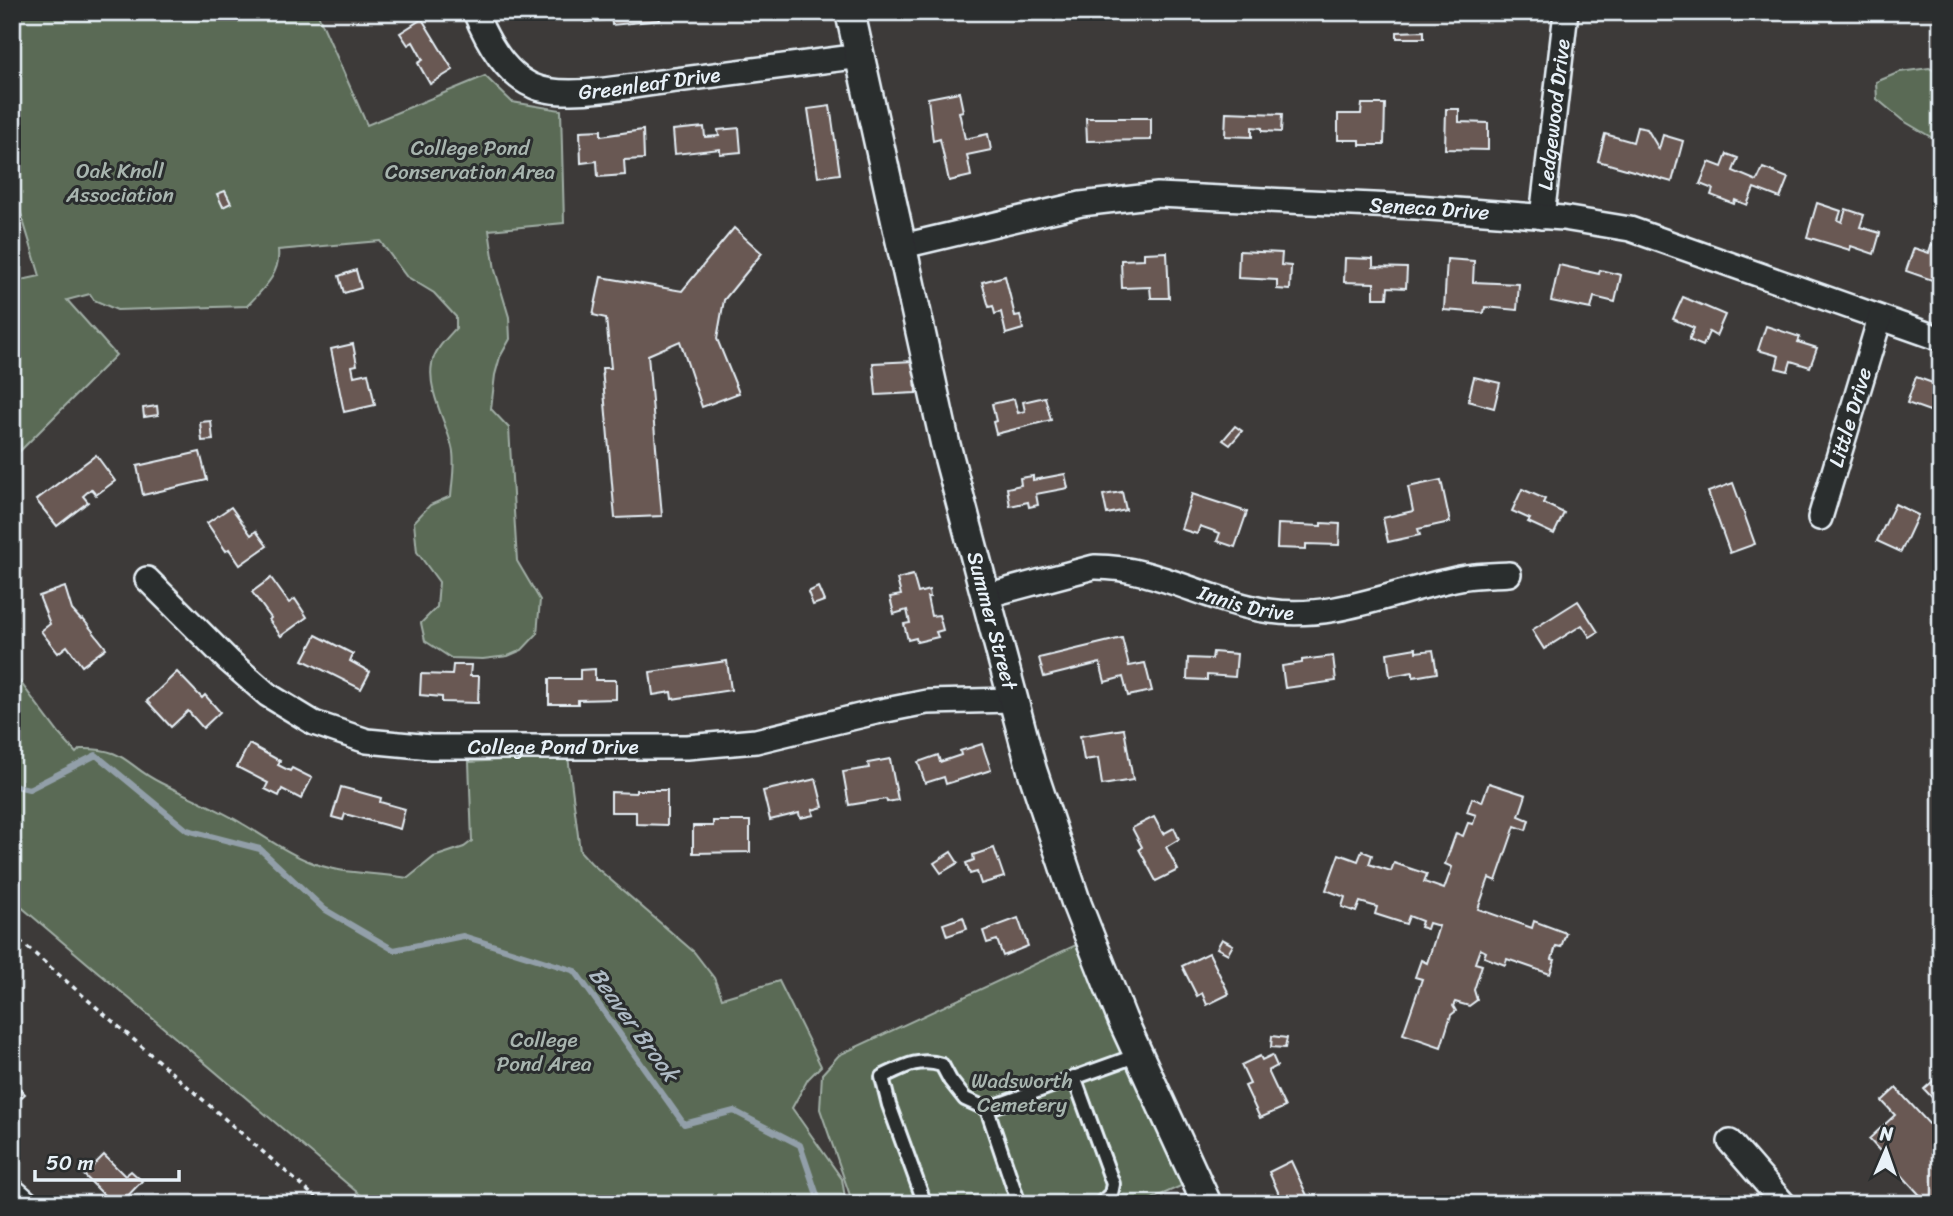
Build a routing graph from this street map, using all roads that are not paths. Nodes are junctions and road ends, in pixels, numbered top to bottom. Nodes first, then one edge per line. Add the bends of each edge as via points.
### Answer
1 (475, 12) edge
2 (850, 12) edge
3 (1566, 12) edge
4 (861, 55) junction
5 (1542, 217) junction
6 (903, 246) junction
7 (1880, 318) junction
8 (1941, 339) edge
9 (1820, 518) dead end
10 (1509, 574) dead end
11 (147, 579) dead end
12 (985, 596) junction
13 (1013, 701) junction
14 (1138, 1054) junction
15 (1074, 1077) junction
16 (986, 1109) junction
17 (1730, 1142) dead end
18 (12, 1190) edge
19 (28, 1204) edge
20 (925, 1204) edge
21 (1019, 1204) edge
22 (1100, 1204) edge
23 (1207, 1204) edge
24 (1784, 1204) edge

1 - 4 street, Greenleaf Drive via 511,71 533,86 558,92
2 - 4 street, Summer Street
3 - 5 street, Ledgewood Drive
4 - 6 street, Summer Street
5 - 6 street, Seneca Drive via 1158,195 1081,204
5 - 7 street, Seneca Drive via 1630,229
6 - 12 street, Summer Street via 945,443
7 - 8 street, Seneca Drive
7 - 9 street, Little Drive
10 - 12 street, Innis Drive via 1466,577 1318,613 1269,611 1112,567 1083,570
11 - 13 street, College Pond Drive via 268,695 314,723 367,741 431,747 687,747 756,741 915,704
12 - 13 street, Summer Street
13 - 14 street, Summer Street via 1077,905
14 - 15 lane
14 - 23 street, Summer Street
15 - 16 lane
15 - 22 lane via 1113,1184 1111,1194
16 - 20 lane via 965,1099 942,1065 931,1061 914,1062 882,1077
16 - 21 lane
17 - 24 street
18 - 19 street

